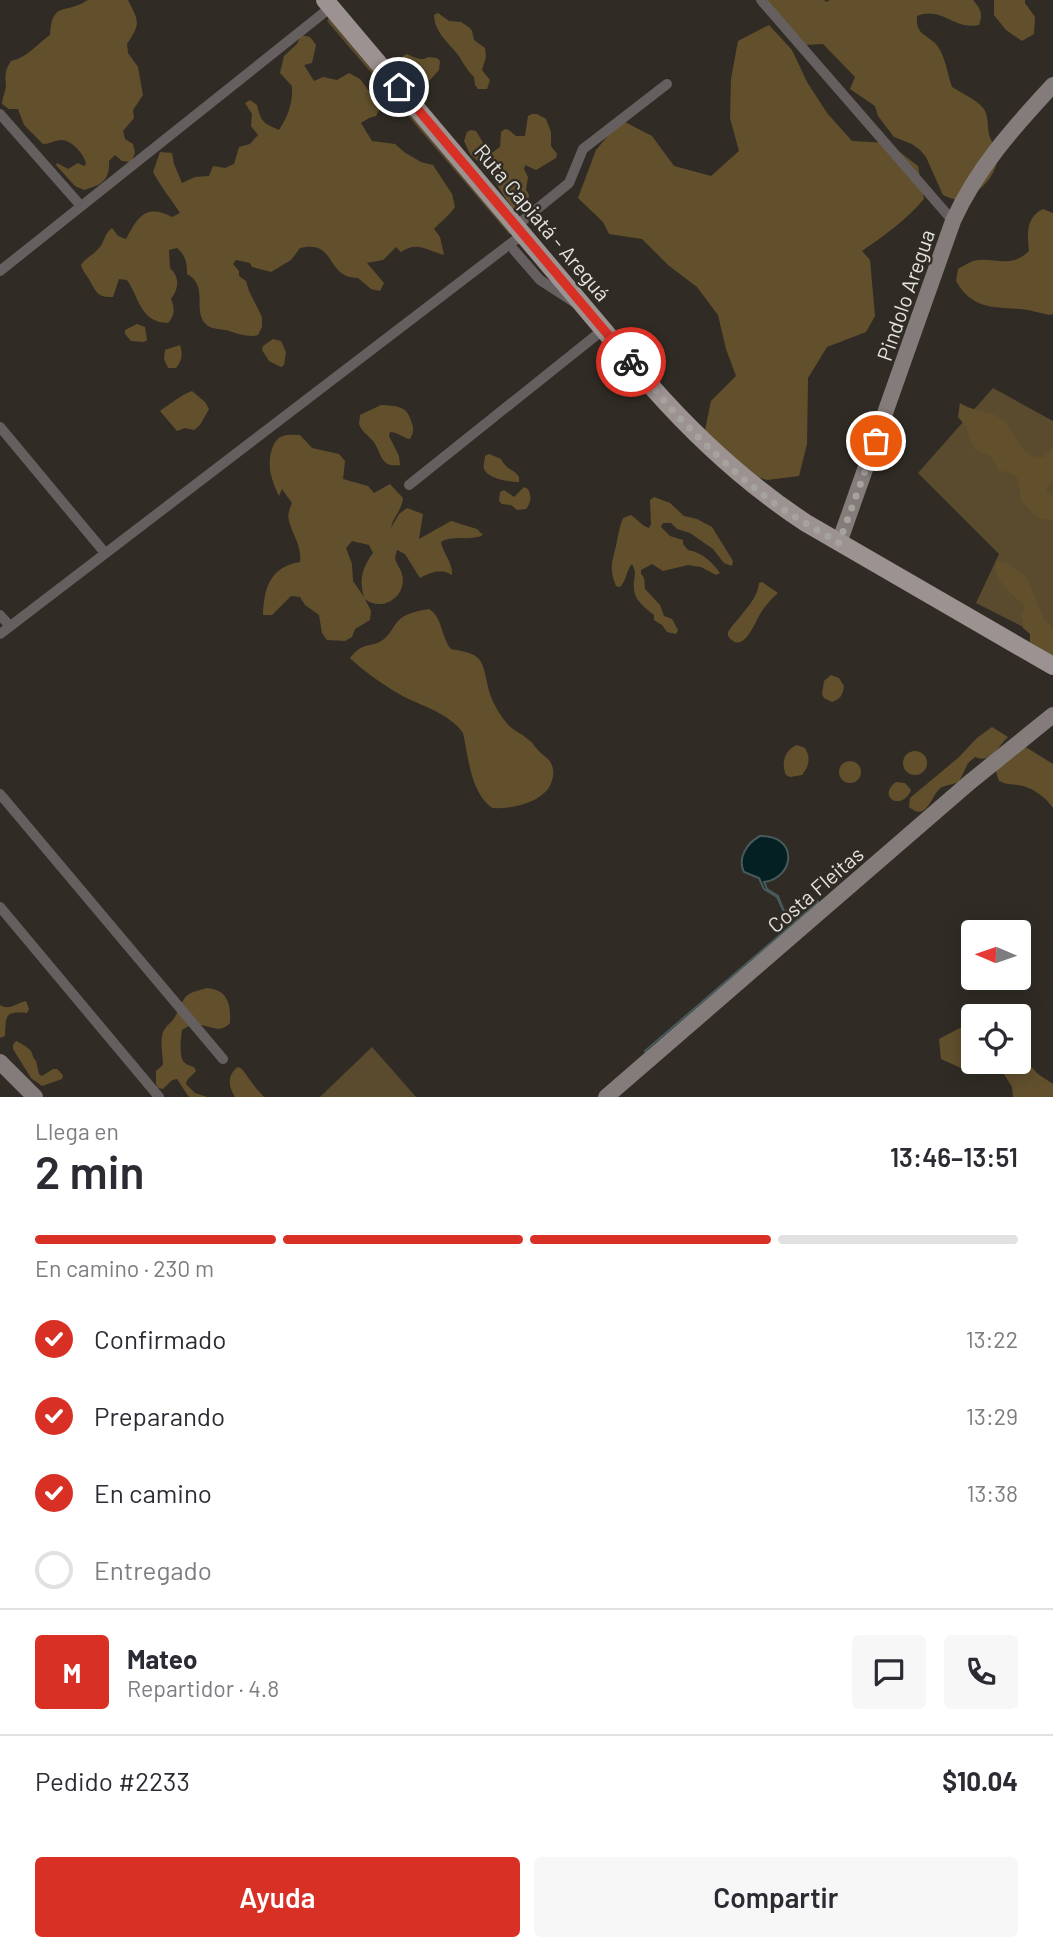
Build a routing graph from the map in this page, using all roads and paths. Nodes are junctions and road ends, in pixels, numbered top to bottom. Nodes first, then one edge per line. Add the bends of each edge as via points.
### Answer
1 (761, 0) edge
2 (328, 4) edge
3 (667, 83) dead end
4 (1053, 85) edge
5 (1, 117) edge
6 (81, 206) junction
7 (953, 220) junction
8 (520, 230) junction
9 (514, 250) dead end
10 (0, 271) edge
11 (589, 311) junction
12 (604, 329) junction
13 (0, 427) edge
14 (409, 485) dead end
15 (839, 543) junction
16 (105, 553) junction
17 (0, 615) edge
18 (10, 626) junction
19 (0, 634) edge
20 (1053, 666) edge
21 (1053, 715) edge
22 (0, 794) edge
23 (0, 908) edge
24 (223, 1059) dead end
25 (0, 1062) edge
26 (35, 1097) edge
27 (159, 1097) edge
28 (606, 1097) edge

1 - 7 street
2 - 6 street
2 - 8 main road, Ruta Capiatá - Areguá
3 - 8 street via 583,149 569,183
4 - 7 main road, Pindolo Aregua via 984,165
5 - 6 street
6 - 10 street
7 - 15 main road, Pindolo Aregua
8 - 11 main road, Ruta Capiatá - Areguá
8 - 16 street
9 - 11 street via 540,281
11 - 12 main road, Ruta Capiatá - Areguá
12 - 14 street
12 - 15 main road, Ruta Capiatá - Areguá via 665,402 734,470 771,500
13 - 16 street
15 - 20 main road, Ruta Capiatá - Areguá
16 - 18 street
17 - 18 street
18 - 19 street
21 - 28 main road, Costa Fleitas
22 - 24 street
23 - 27 street
25 - 26 main road

